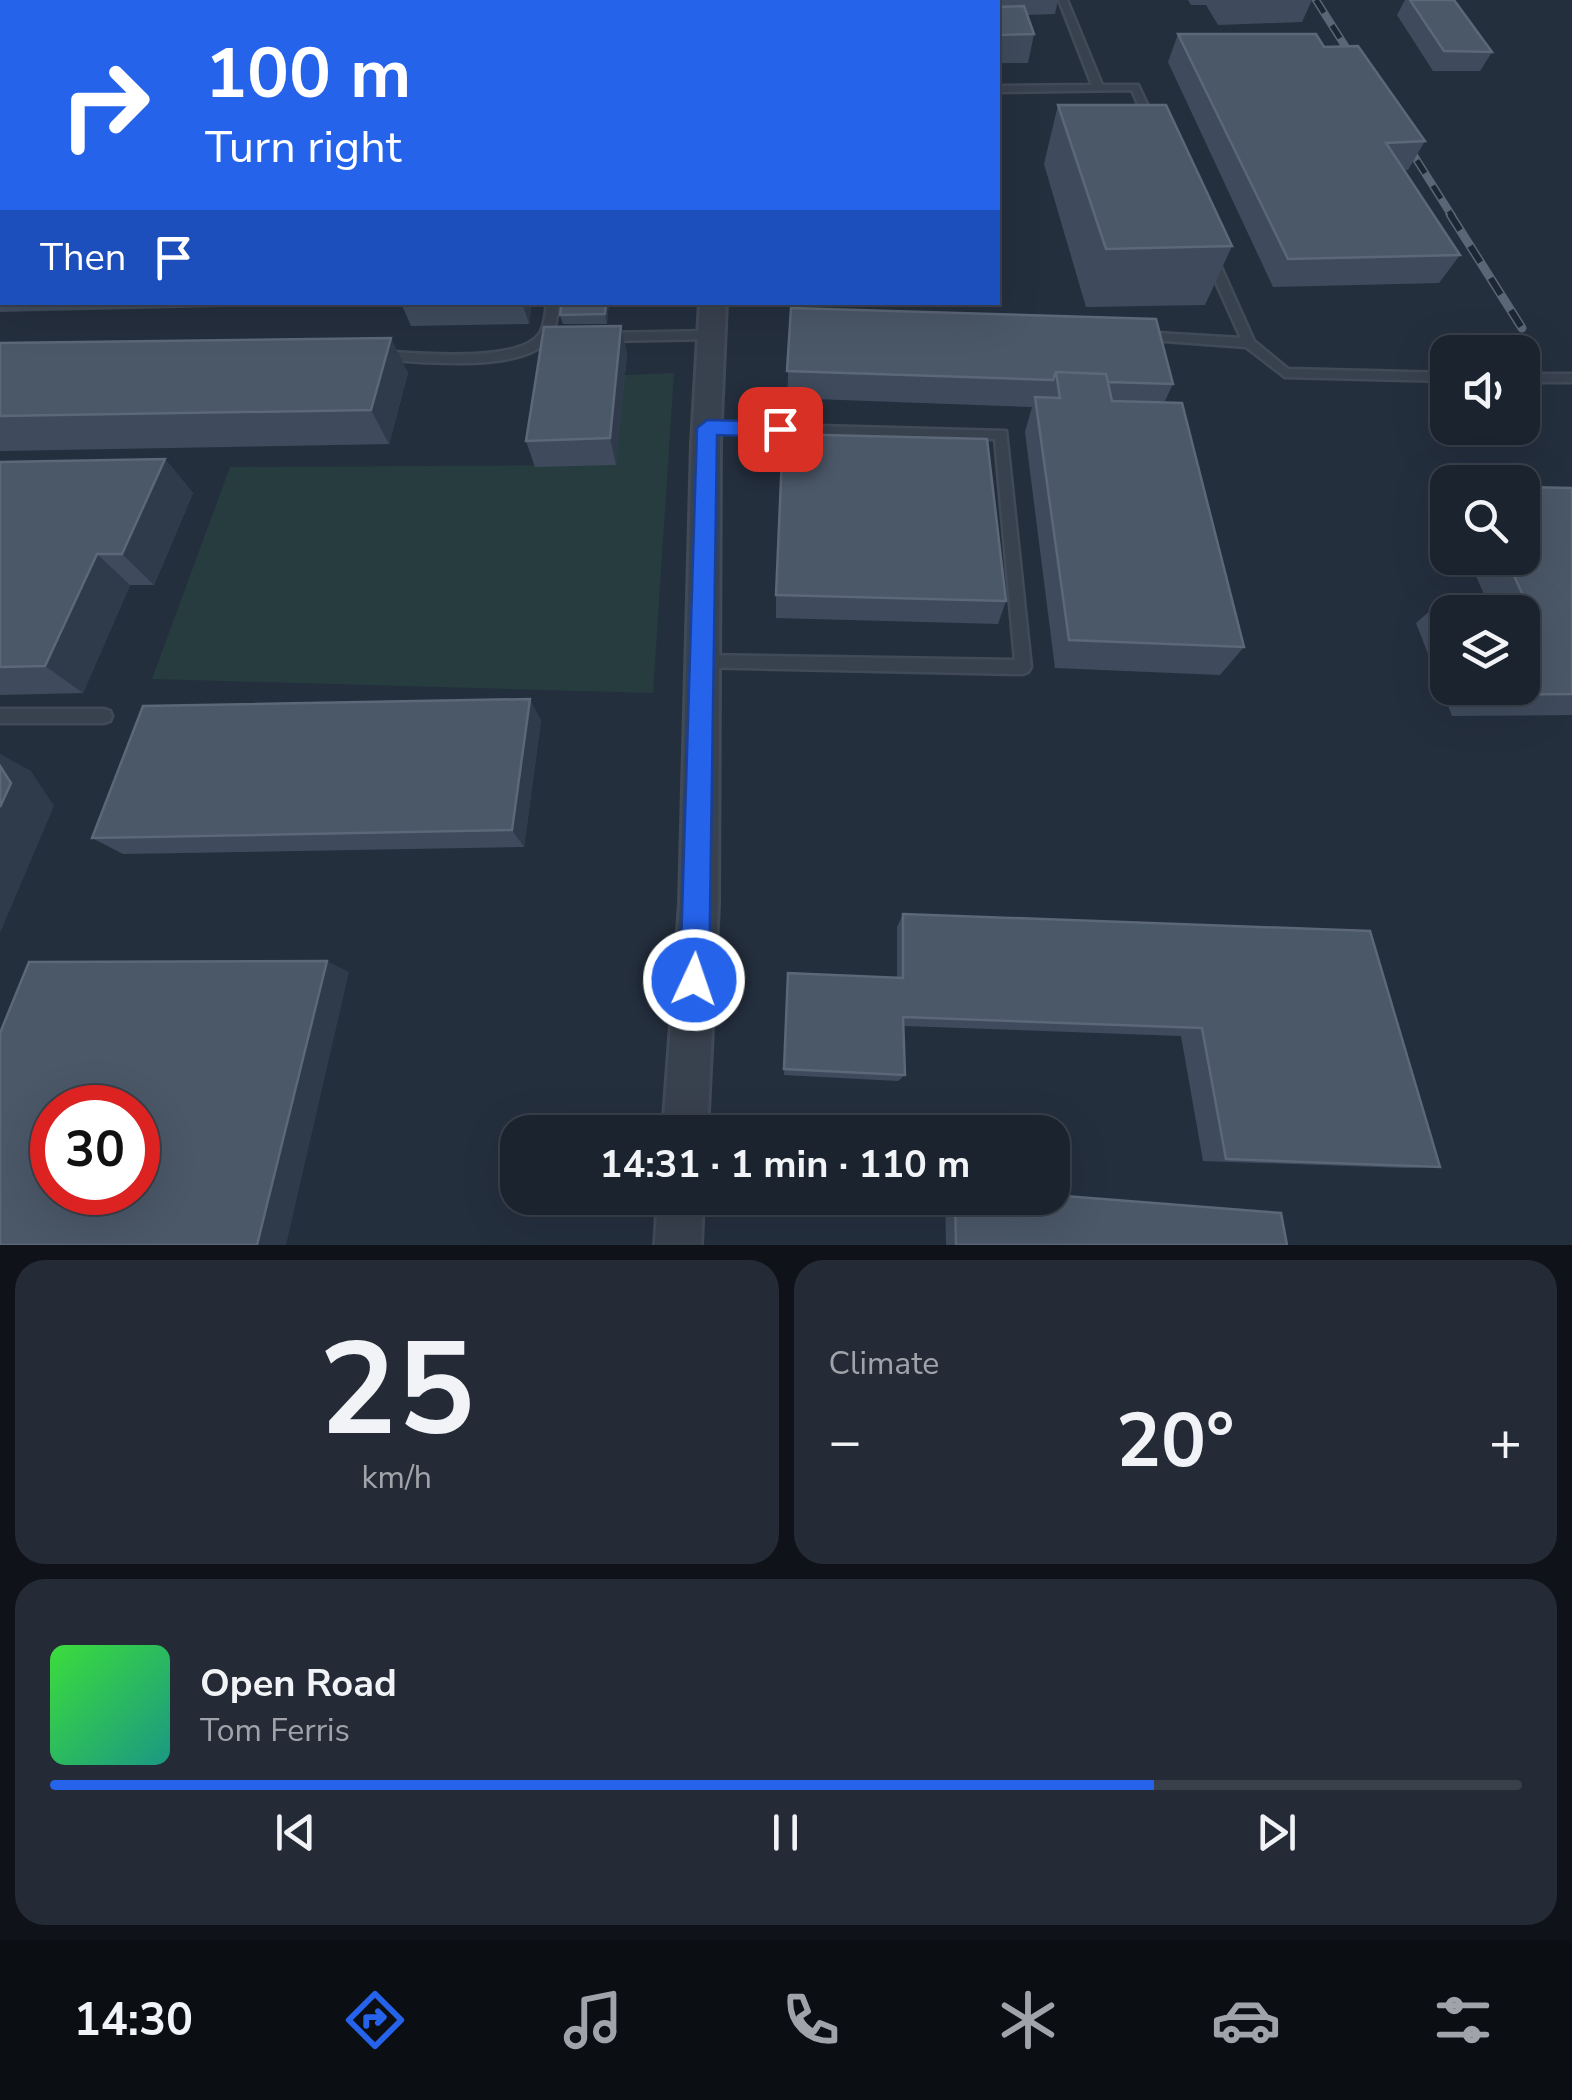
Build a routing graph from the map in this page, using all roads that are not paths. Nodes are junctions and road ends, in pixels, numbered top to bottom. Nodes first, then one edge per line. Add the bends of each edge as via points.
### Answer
1 (1064, 0) edge
2 (1000, 88) edge
3 (1098, 88) junction
4 (1158, 138) edge
5 (1204, 240) edge
6 (552, 305) edge
7 (712, 319) edge
8 (1118, 334) edge
9 (544, 336) junction
10 (561, 336) edge
11 (595, 337) edge
12 (1249, 343) junction
13 (362, 354) edge
14 (1430, 377) edge
15 (1540, 378) edge
16 (1570, 378) edge
17 (707, 428) junction
18 (703, 662) junction
19 (0, 716) edge
20 (104, 716) dead end
21 (686, 1115) edge
22 (680, 1215) edge
23 (678, 1245) edge

1 - 3 lane
2 - 3 lane
3 - 4 lane via 1135,87
5 - 12 lane
6 - 9 lane
7 - 11 lane
7 - 17 street
8 - 12 lane
9 - 10 lane
9 - 13 lane via 511,354
12 - 14 lane via 1285,373
15 - 16 lane
17 - 18 street
17 - 18 lane via 1001,434 1023,668
18 - 21 street via 699,904
19 - 20 lane
22 - 23 street

